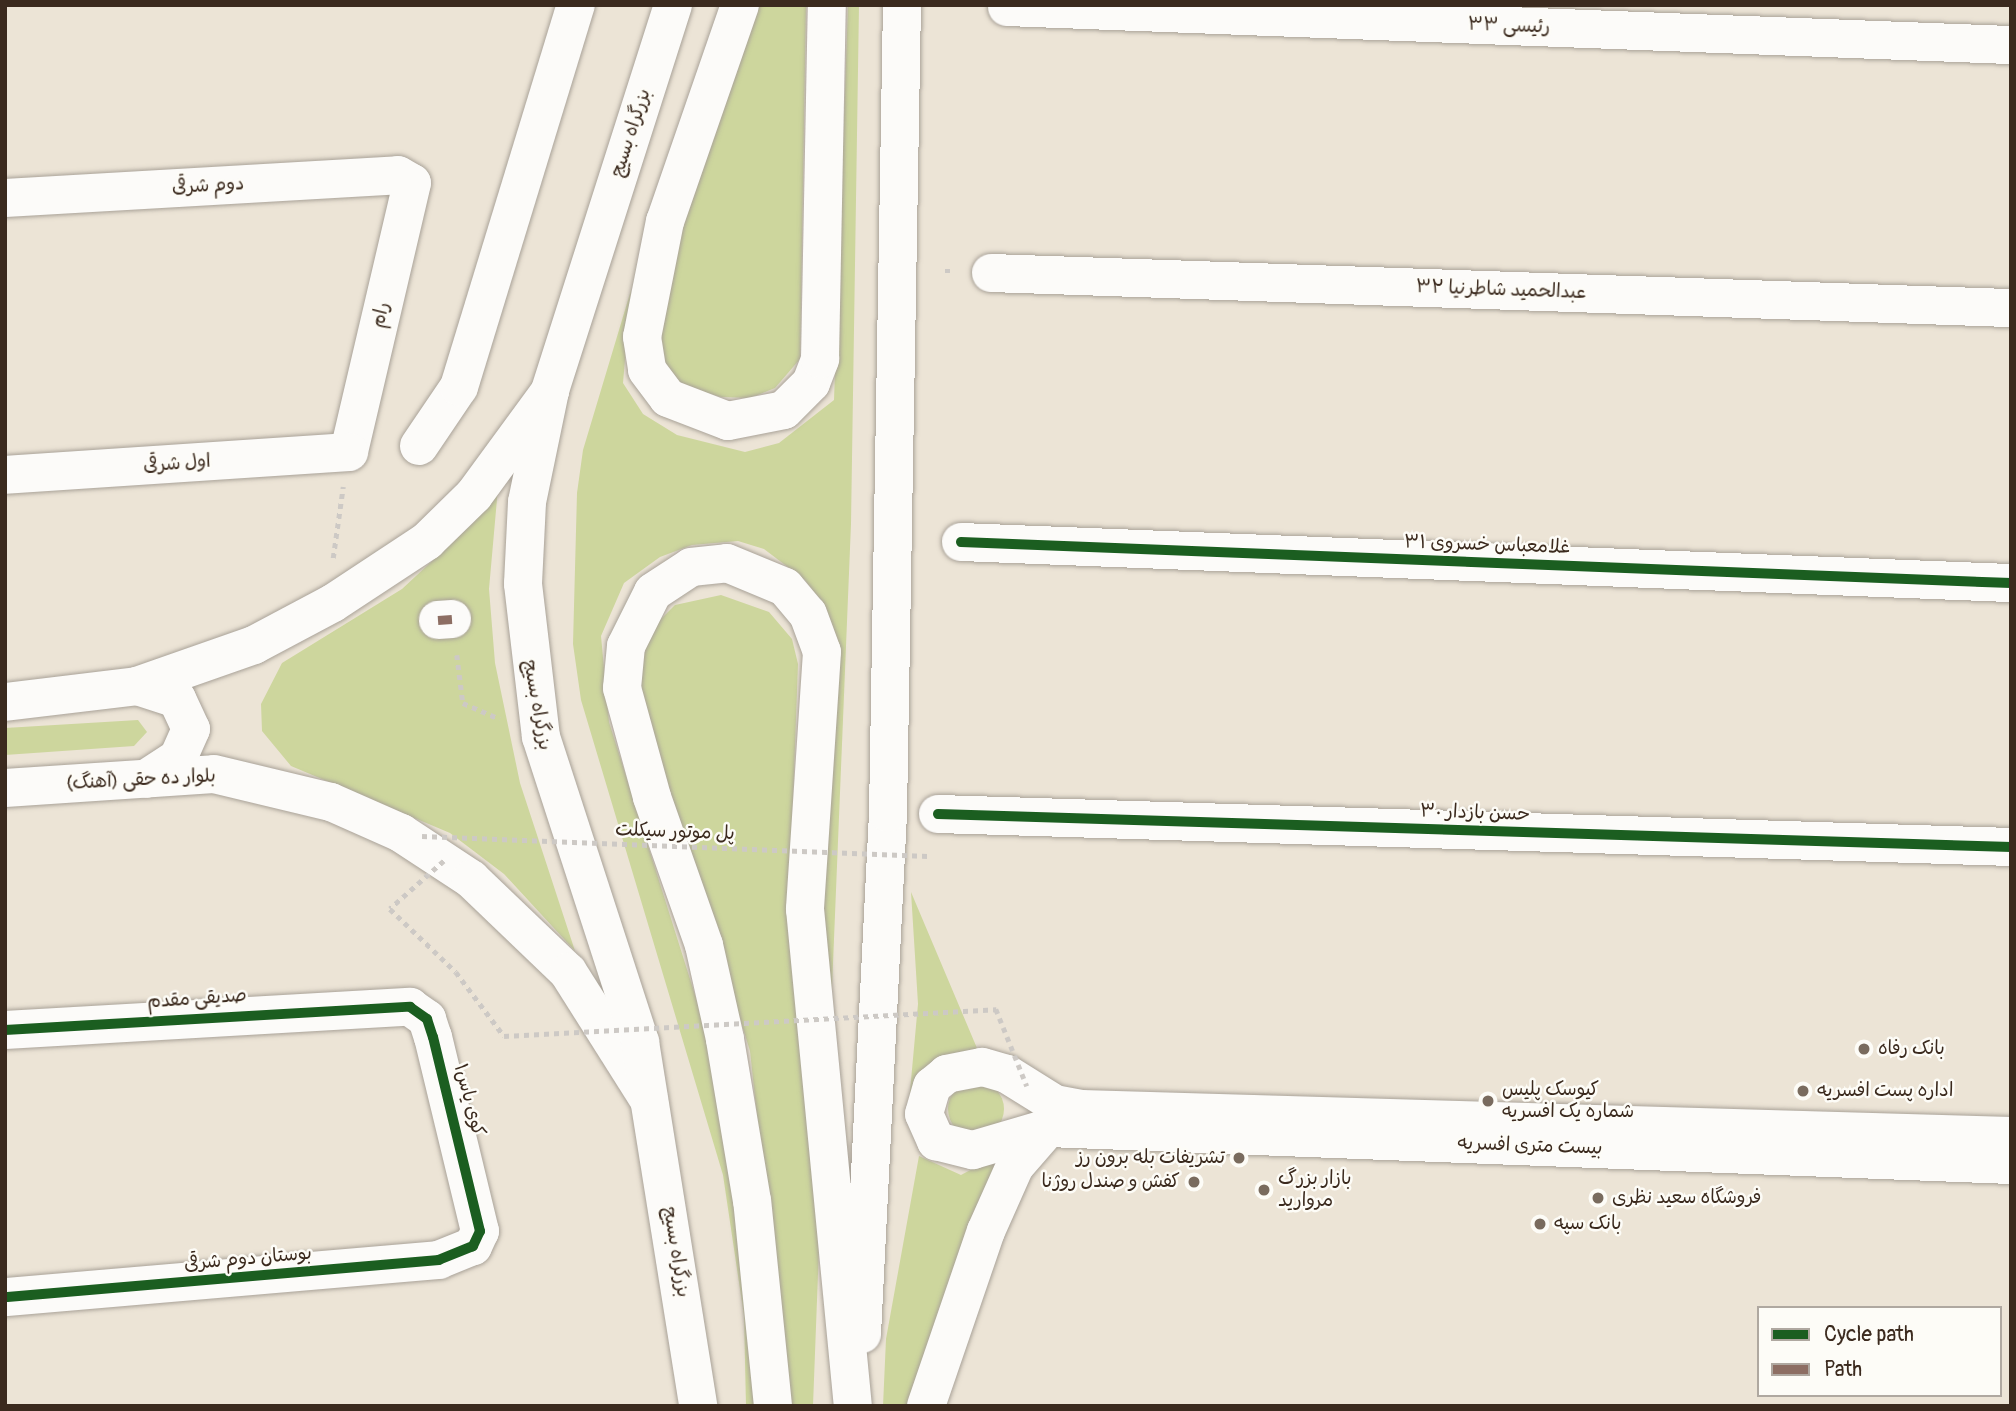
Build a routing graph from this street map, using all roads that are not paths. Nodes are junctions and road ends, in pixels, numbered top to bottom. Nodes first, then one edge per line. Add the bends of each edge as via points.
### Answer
1 (576, 5) edge
2 (673, 5) edge
3 (740, 5) edge
4 (827, 5) edge
5 (902, 5) edge
6 (1007, 7) dead end
7 (2011, 45) edge
8 (410, 179) joint
9 (5, 198) edge
10 (990, 273) dead end
11 (2011, 308) edge
12 (550, 391) junction
13 (419, 446) dead end
14 (349, 452) joint
15 (5, 475) edge
16 (961, 542) dead end
17 (2011, 583) edge
18 (137, 686) junction
19 (5, 702) edge
20 (146, 779) junction
21 (5, 788) edge
22 (938, 814) dead end
23 (2011, 847) edge
24 (391, 1003) joint
25 (5, 1030) edge
26 (649, 1100) junction
27 (1048, 1128) junction
28 (2011, 1136) edge
29 (2011, 1165) edge
30 (481, 1231) joint
31 (5, 1297) edge
32 (698, 1406) edge
33 (773, 1406) edge
34 (855, 1406) edge
35 (926, 1406) edge

1 - 13 main road via 459,387
2 - 12 main road, بزرگراه بسیج
3 - 4 main road via 665,221 642,337 647,369 668,398 728,421 785,410 811,383 820,359
5 - 34 main road via 888,813
6 - 7 main road, رئیسی ۳۳
8 - 9 main road, دوم شرقی
8 - 14 main road, رام
10 - 11 main road, عبدالحمید شاطرنیا ۳۲
12 - 18 main road via 494,471 427,541 254,645
12 - 26 main road, بزرگراه بسیج via 527,502 523,584 541,737 640,1042
14 - 15 main road, اول شرقی
16 - 17 main road, غلامعباس خسروی ۳۱
18 - 19 main road
18 - 20 main road via 177,699 191,729 178,758
20 - 21 main road, بلوار ده حقی (آهنگ)
20 - 26 main road, بلوار ده حقی (آهنگ) via 214,774 254,779 331,802 433,849 509,912 568,972
22 - 23 main road, حسن بازدار ۳۰
24 - 25 main road, صدیقی مقدم
24 - 30 main road, کوی یاس۱ via 427,1019 477,1197
26 - 32 main road, بزرگراه بسیج
27 - 28 main road, بیست متری افسریه via 973,1150 936,1142 927,1129 925,1099 947,1074 982,1067 1055,1104 1081,1110
27 - 29 main road, بیست متری افسریه
27 - 35 main road via 1015,1166 996,1209
30 - 31 main road, بوستان دوم شرقی via 473,1246 439,1260
33 - 34 main road via 752,1201 724,1039 704,945 652,797 622,688 626,646 653,592 691,567 727,563 785,587 808,614 822,652 805,909

